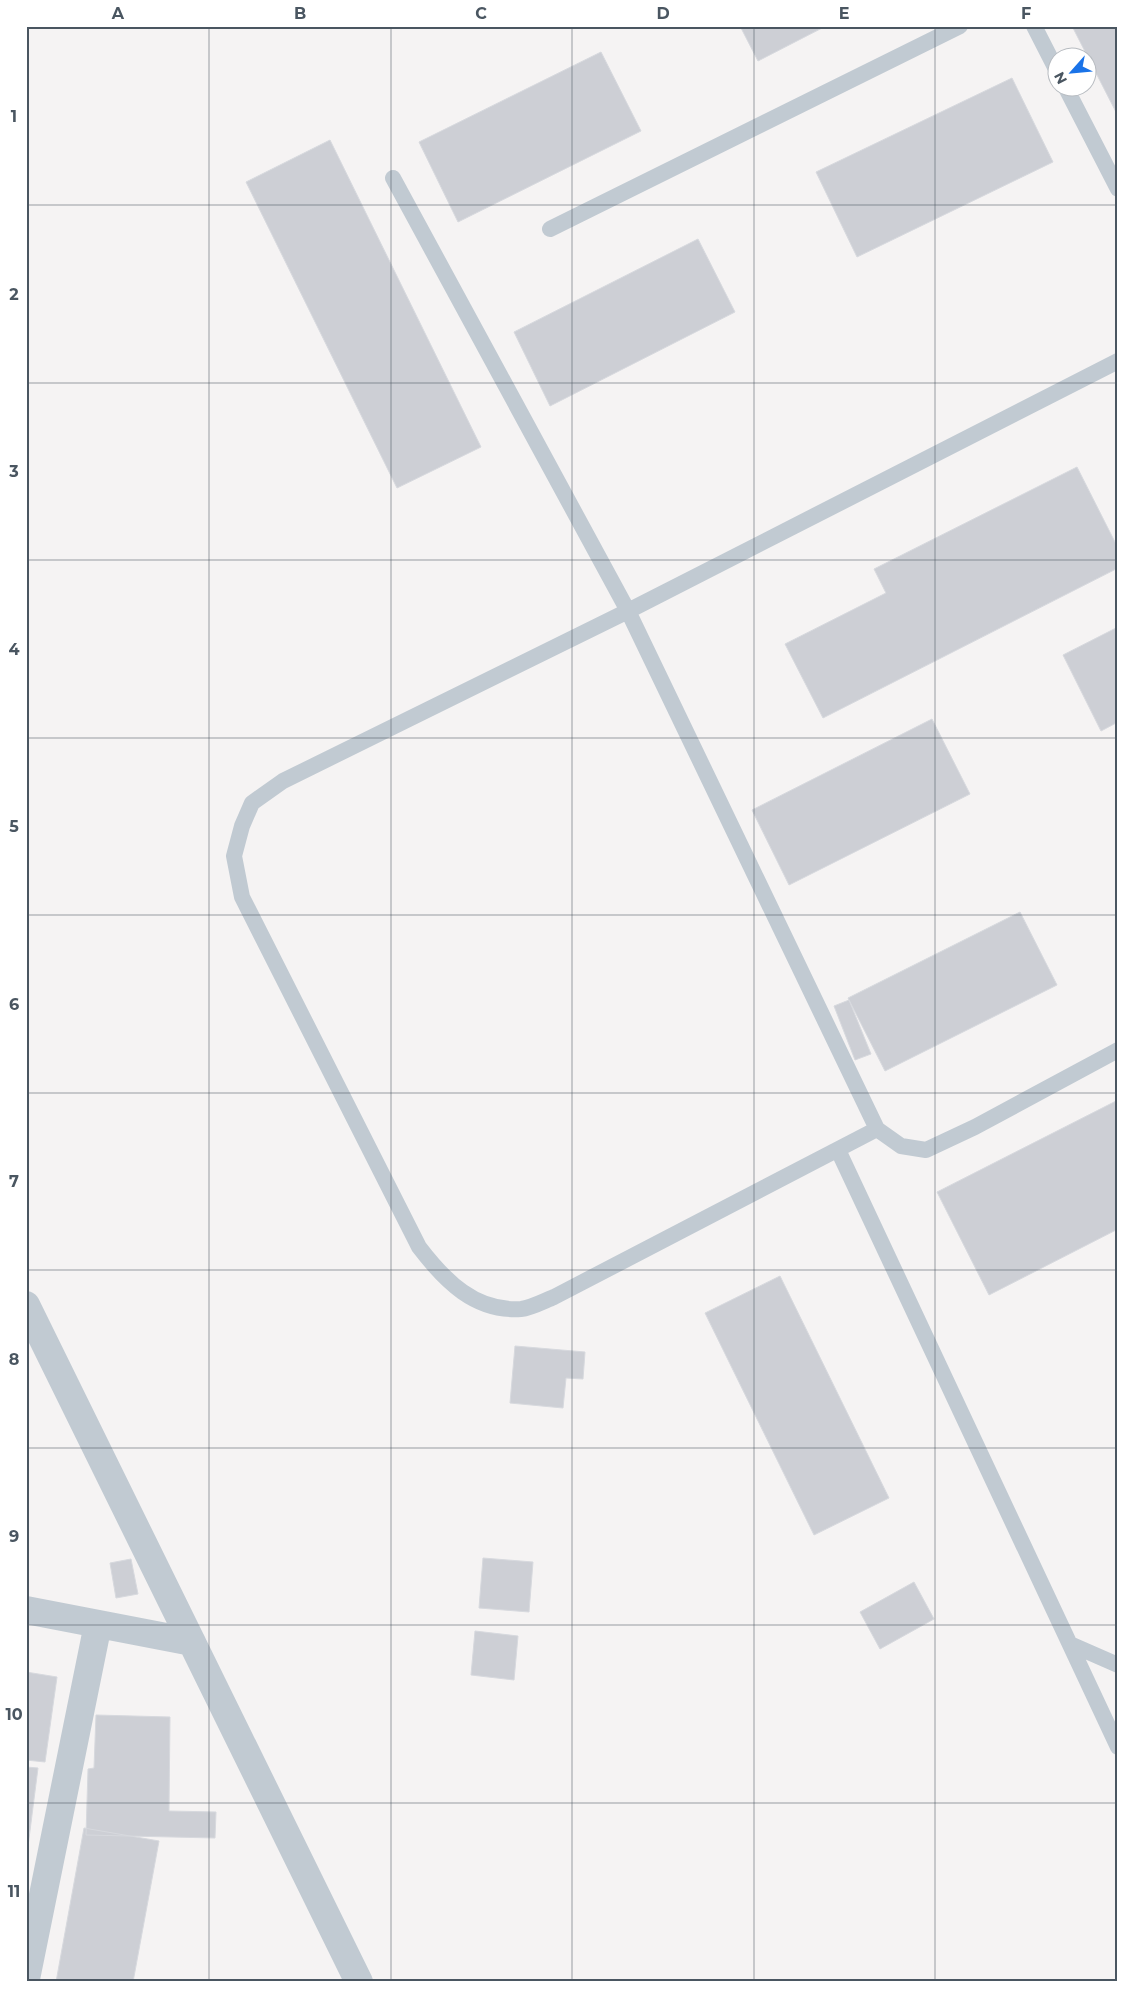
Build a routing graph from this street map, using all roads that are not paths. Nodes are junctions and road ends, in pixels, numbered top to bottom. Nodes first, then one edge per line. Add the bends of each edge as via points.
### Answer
1 (960, 26) edge
2 (1034, 26) edge
3 (1046, 49) edge
4 (1071, 98) edge
5 (393, 178) dead end
6 (1118, 189) edge
7 (550, 229) dead end
8 (1118, 362) edge
9 (628, 611) junction
10 (1118, 1050) edge
11 (878, 1130) junction
12 (838, 1150) junction
13 (26, 1305) edge
14 (26, 1610) edge
15 (98, 1624) junction
16 (192, 1642) junction
17 (1070, 1644) junction
18 (1118, 1665) edge
19 (1118, 1747) edge
20 (26, 1979) edge
21 (360, 1982) edge

1 - 7 lane
2 - 3 lane
4 - 6 lane
5 - 9 lane
8 - 9 lane
9 - 11 lane
9 - 12 lane via 283,781 252,803 234,856 242,897 420,1247 442,1277 484,1306 522,1309 554,1297
10 - 11 lane via 975,1128 926,1150 901,1146
11 - 12 lane
12 - 17 lane
13 - 16 street
14 - 15 street
15 - 16 street
15 - 20 street
16 - 21 street
17 - 18 lane
17 - 19 lane

